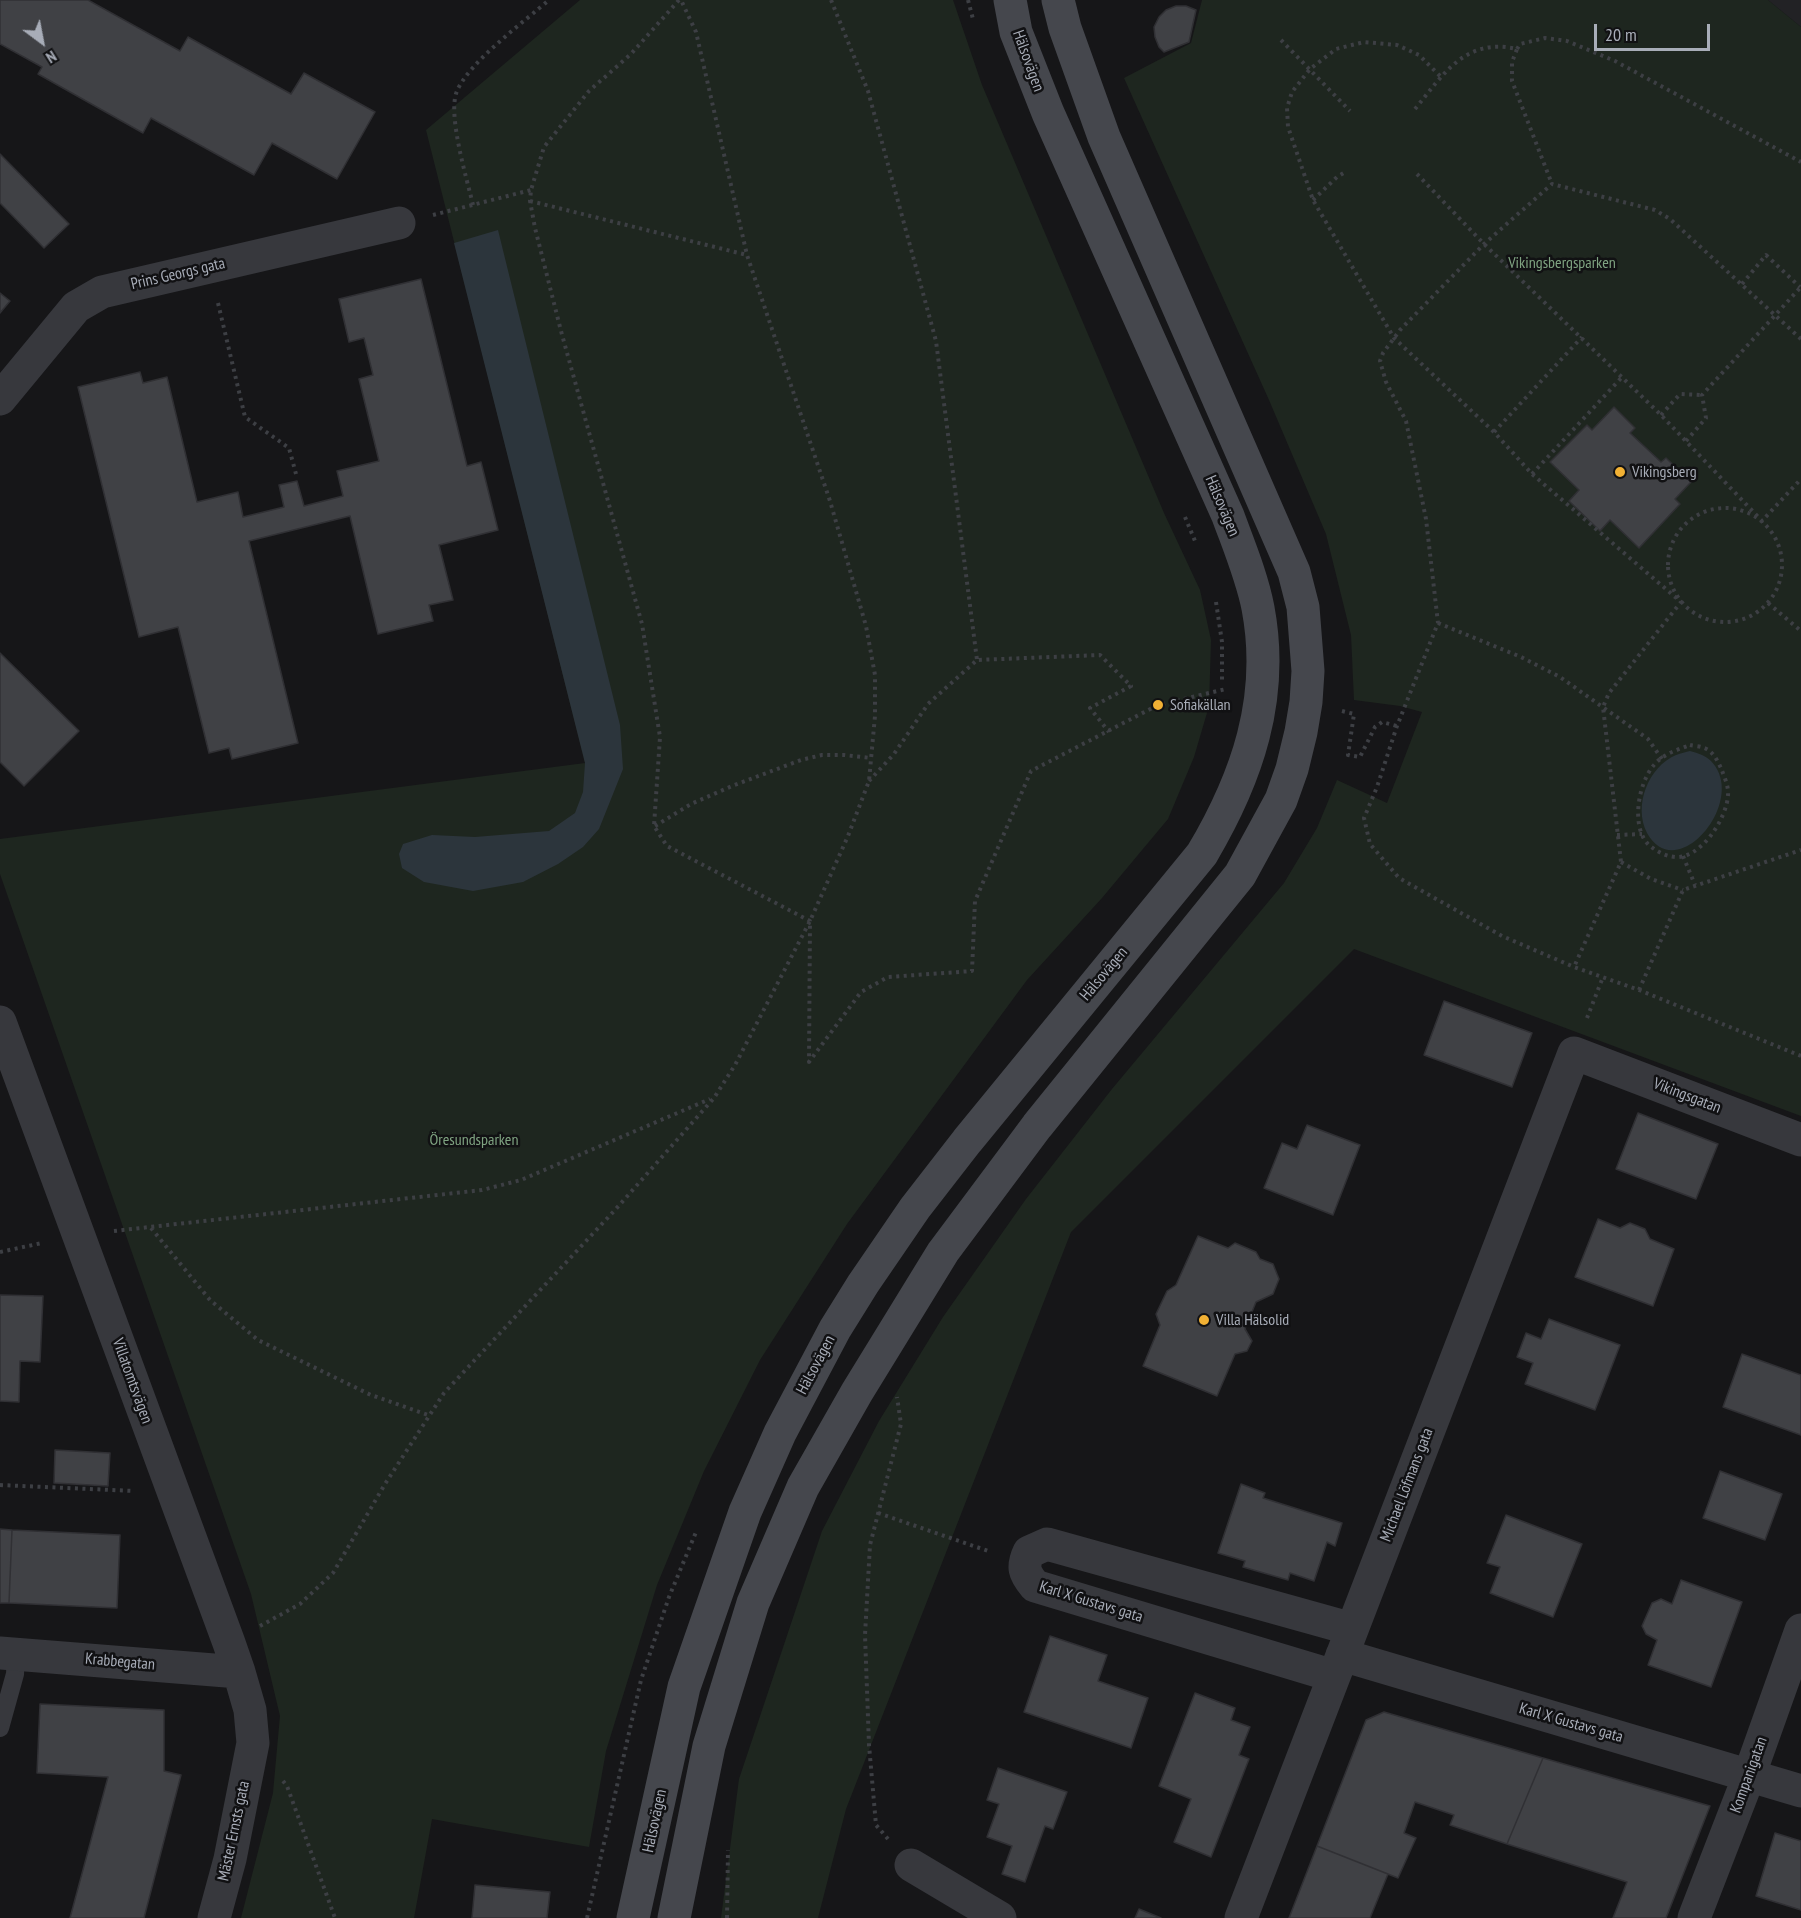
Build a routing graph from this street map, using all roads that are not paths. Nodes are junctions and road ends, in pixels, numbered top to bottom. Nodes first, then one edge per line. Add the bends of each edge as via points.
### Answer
1 (1010, 0) edge
2 (1058, 0) edge
3 (399, 223) road end
4 (0, 399) edge
5 (0, 1022) edge
6 (1574, 1053) joint
7 (1801, 1140) edge
8 (1801, 1630) edge
9 (8, 1653) edge
10 (1343, 1653) junction
11 (234, 1657) junction
12 (0, 1728) edge
13 (253, 1743) joint
14 (1749, 1776) junction
15 (1801, 1791) edge
16 (911, 1865) road end
17 (214, 1918) edge
18 (633, 1918) edge
19 (674, 1918) edge
20 (1000, 1918) edge
21 (1241, 1918) edge
22 (1694, 1918) edge

1 - 18 main road, Hälsovägen via 1016,32 1048,113 1228,516 1246,567 1258,608 1264,653 1258,720 1243,773 1202,854 915,1208 835,1329 780,1433 745,1512 684,1687
2 - 19 main road via 1104,137 1294,572 1303,607 1308,671 1301,732 1281,800 1240,875 1037,1126 943,1252 803,1487 753,1603 709,1746
3 - 4 street, Prins Georgs gata via 102,292 76,307
5 - 11 street, Villatomtsvägen
6 - 7 street, Vikingsgatan
6 - 10 street, Michael Löfmans gata
8 - 14 street, Kompanigatan
9 - 11 street, Krabbegatan
9 - 12 lane via 15,1674
10 - 10 street, Karl X Gustavs gata via 1035,1586 1024,1564 1029,1552 1047,1544
10 - 14 street, Karl X Gustavs gata
10 - 21 street, Michael Löfmans gata
11 - 13 street, Villatomtsvägen via 250,1710
13 - 17 street, Mäster Ernsts gata
14 - 15 street, Karl X Gustavs gata
14 - 22 street, Kompanigatan
16 - 20 street

